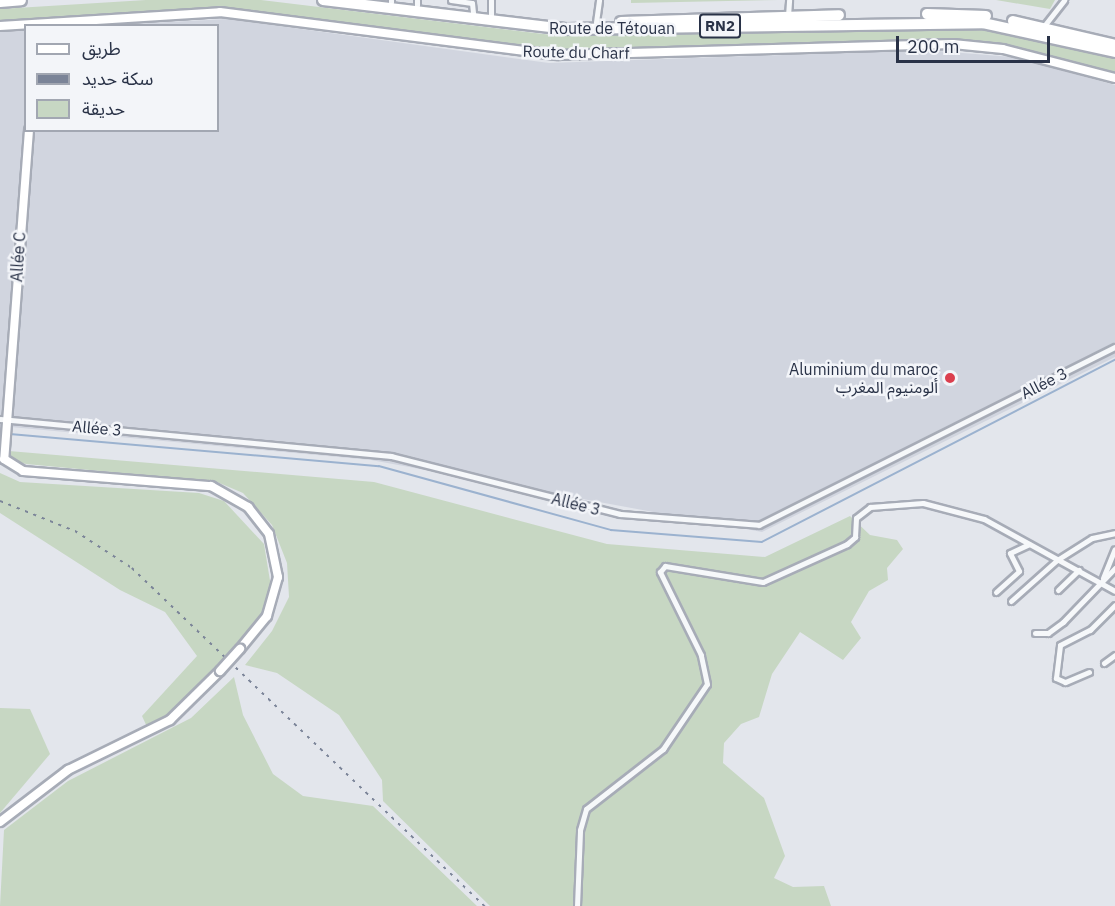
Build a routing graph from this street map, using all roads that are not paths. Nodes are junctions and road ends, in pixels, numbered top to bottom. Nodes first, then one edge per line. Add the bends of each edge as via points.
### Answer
1 (21, 0) edge
2 (323, 0) edge
3 (378, 0) edge
4 (452, 0) edge
5 (491, 0) edge
6 (599, 0) edge
7 (789, 0) edge
8 (1064, 0) edge
9 (391, 1) edge
10 (0, 2) edge
11 (417, 3) edge
12 (472, 5) edge
13 (491, 15) junction
14 (788, 16) junction
15 (596, 22) junction
16 (53, 24) edge
17 (24, 25) edge
18 (0, 26) edge
19 (1044, 26) junction
20 (1115, 45) edge
21 (1115, 52) edge
22 (1115, 78) edge
23 (29, 132) edge
24 (1115, 347) edge
25 (2, 421) edge
26 (1, 451) edge
27 (1115, 533) edge
28 (1029, 544) junction
29 (1115, 549) edge
30 (1057, 560) junction
31 (1115, 567) edge
32 (1079, 570) junction
33 (1101, 582) junction
34 (1058, 590) dead end
35 (1115, 591) edge
36 (996, 592) dead end
37 (1011, 601) dead end
38 (1115, 605) edge
39 (1035, 633) dead end
40 (1115, 655) edge
41 (1104, 663) dead end
42 (1089, 672) dead end
43 (0, 822) edge
44 (577, 906) edge

1 - 10 highway
2 - 21 highway, Route de Tétouan / RN2 via 567,29 983,23
3 - 9 highway, Route de Tétouan / RN2
4 - 12 street
5 - 13 street
6 - 15 street
7 - 14 street
8 - 19 street
9 - 11 highway, Route de Tétouan / RN2
11 - 12 highway, Route de Tétouan / RN2
12 - 13 highway, Route de Tétouan / RN2
13 - 15 highway, Route de Tétouan / RN2
14 - 15 highway, Route de Tétouan / RN2
14 - 19 highway, Route de Tétouan / RN2 via 945,14
16 - 22 street, Route du Charf via 220,12 558,55 953,44 1003,49
17 - 18 street, Route du Charf
19 - 20 highway, Route de Tétouan / RN2
23 - 25 street, Allée C
24 - 25 street, Allée 3 via 759,525 620,514 391,456
25 - 26 street, Allée C
26 - 43 street, bridge via 8,465 23,471 189,483 222,490 248,507 269,534 278,577 267,616 220,671 170,720 68,770
27 - 30 street via 1092,538
28 - 30 street
28 - 36 street via 1010,553 1019,571
28 - 44 street via 970,513 920,503 870,507 856,518 855,537 848,544 763,582 732,574 688,573 668,565 661,569 706,669 707,684 670,742 586,809 580,830
29 - 33 street
30 - 32 street
30 - 37 street
31 - 33 street
32 - 33 street
32 - 34 street
33 - 35 street
33 - 39 street via 1048,633
38 - 42 street via 1090,630 1060,645 1056,678 1065,682
40 - 41 street

